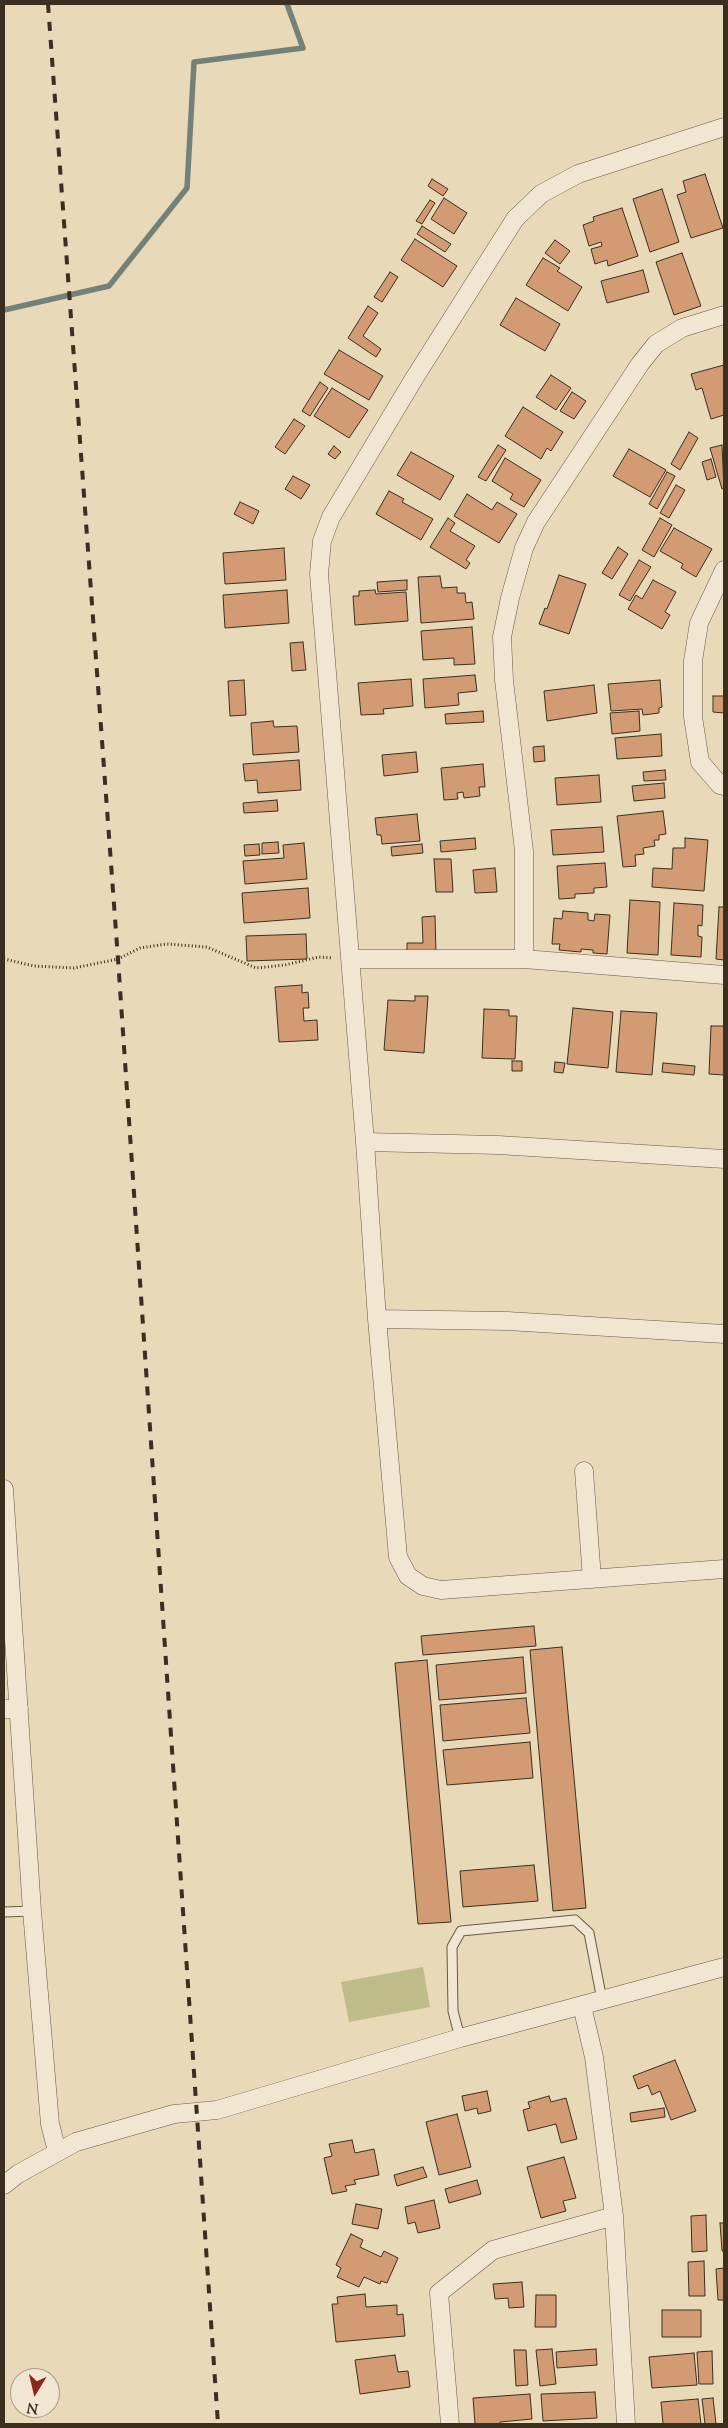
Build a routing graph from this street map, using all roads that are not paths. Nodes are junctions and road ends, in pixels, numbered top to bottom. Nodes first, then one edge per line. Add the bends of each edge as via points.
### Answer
1 (724, 127) edge
2 (724, 315) edge
3 (724, 570) edge
4 (724, 786) edge
5 (350, 959) junction
6 (524, 959) junction
7 (724, 975) edge
8 (365, 1142) junction
9 (724, 1159) edge
10 (377, 1319) junction
11 (724, 1334) edge
12 (584, 1471) dead end
13 (4, 1490) edge
14 (5, 1527) edge
15 (724, 1569) edge
16 (592, 1579) junction
17 (11, 1709) edge
18 (32, 1911) junction
19 (4, 1912) edge
20 (724, 1967) edge
21 (602, 2000) junction
22 (582, 2006) junction
23 (460, 2038) junction
24 (57, 2151) junction
25 (4, 2185) edge
26 (614, 2216) junction
27 (450, 2424) edge
28 (626, 2424) edge

1 - 5 street via 578,174 542,194 515,219 331,517 322,541 319,574
2 - 6 street via 682,328 656,344 536,522 524,548 502,637 524,851
3 - 4 street via 698,622 693,660 693,717 700,762
5 - 6 street
5 - 8 street
6 - 7 street
8 - 9 street via 498,1145
8 - 10 street
10 - 11 street via 507,1320
10 - 16 street via 398,1557 408,1576 423,1586 441,1590
12 - 16 street
13 - 14 street
14 - 17 street
15 - 16 street
17 - 18 street
18 - 19 lane
18 - 24 street via 50,2124
20 - 21 street
21 - 22 street
21 - 23 lane via 588,1933 575,1920 461,1931 452,1947 454,2011
22 - 23 street
22 - 26 street via 594,2057
23 - 24 street via 217,2110 174,2114 76,2142
24 - 25 street
26 - 27 street via 492,2250 439,2293
26 - 28 street

